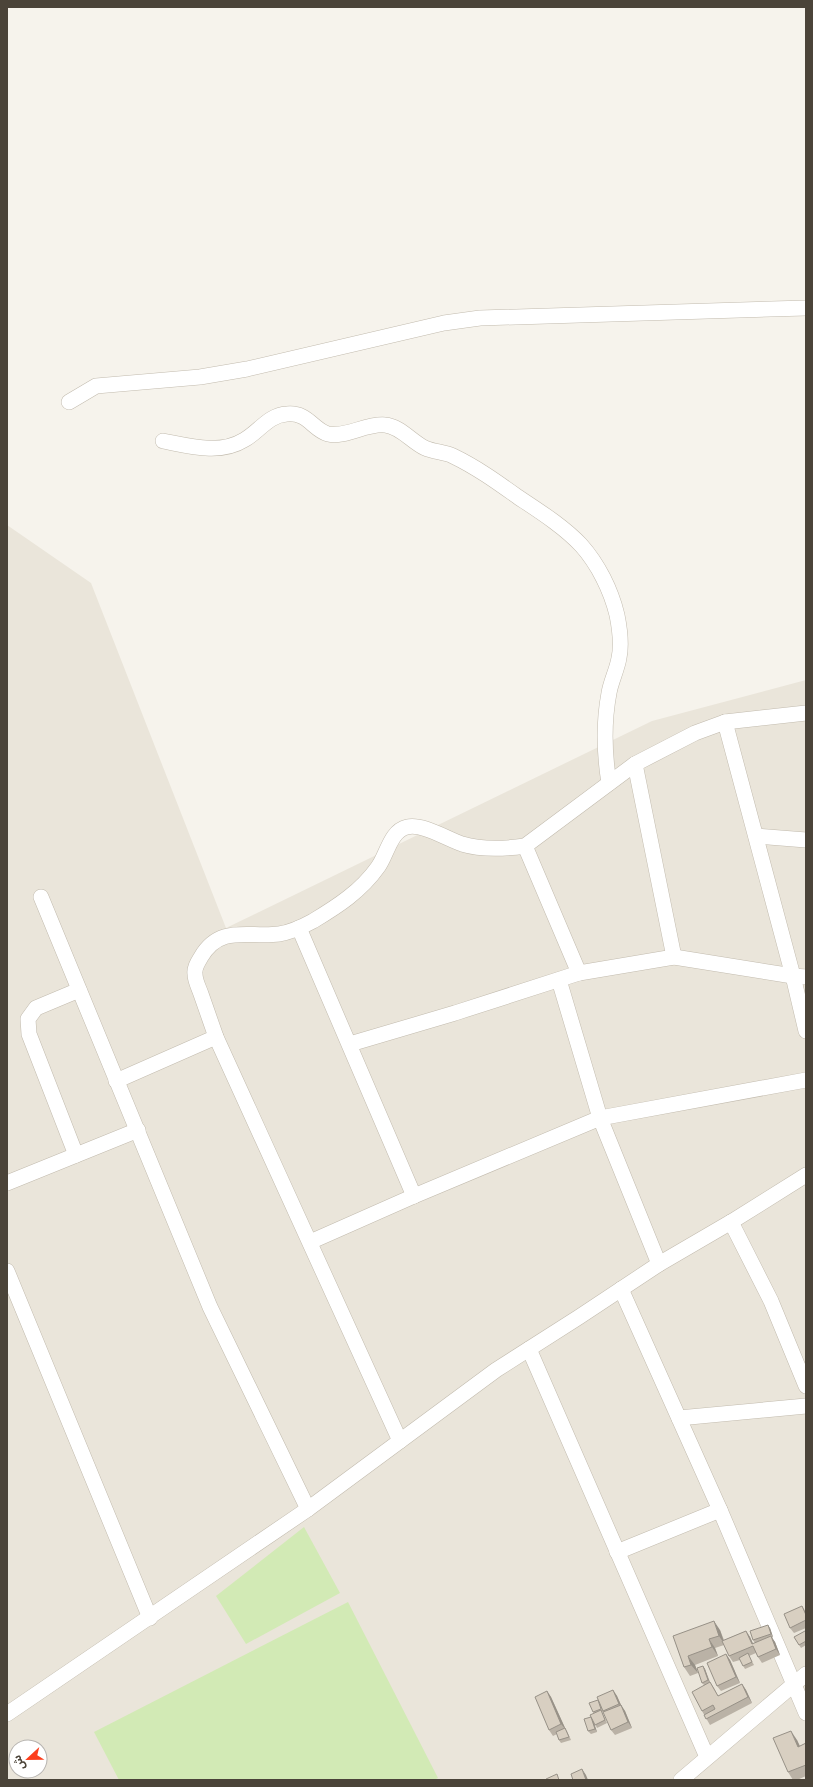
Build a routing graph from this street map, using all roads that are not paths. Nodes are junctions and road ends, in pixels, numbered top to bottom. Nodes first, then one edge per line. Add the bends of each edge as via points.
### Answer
1 (806, 308) edge
2 (68, 402) dead end
3 (163, 440) dead end
4 (806, 713) edge
5 (726, 722) junction
6 (635, 764) junction
7 (609, 783) junction
8 (756, 836) junction
9 (806, 840) edge
10 (525, 846) junction
11 (41, 897) dead end
12 (299, 928) junction
13 (674, 957) junction
14 (579, 973) junction
15 (800, 976) edge
16 (559, 980) junction
17 (79, 990) junction
18 (806, 1031) edge
19 (216, 1037) junction
20 (350, 1044) junction
21 (806, 1080) edge
22 (116, 1081) junction
23 (600, 1118) junction
24 (138, 1130) junction
25 (76, 1155) junction
26 (806, 1175) edge
27 (7, 1183) edge
28 (414, 1196) junction
29 (731, 1222) junction
30 (310, 1242) junction
31 (659, 1264) junction
32 (7, 1271) edge
33 (621, 1289) junction
34 (529, 1349) junction
35 (806, 1386) edge
36 (806, 1406) edge
37 (679, 1418) junction
38 (400, 1441) junction
39 (308, 1509) junction
40 (720, 1510) junction
41 (617, 1552) junction
42 (150, 1618) junction
43 (806, 1674) edge
44 (793, 1685) junction
45 (806, 1713) edge
46 (7, 1714) edge
47 (707, 1758) junction
48 (681, 1780) edge

1 - 2 street via 480,318 444,323 247,369 200,377 96,386
3 - 7 street via 196,448 228,447 245,440 268,420 286,414 305,417 327,434 386,425 399,430 433,452 451,455 547,516 581,545 606,581 617,614 621,636 619,659 609,692 603,728
4 - 5 street
5 - 6 street via 695,733
5 - 8 street
6 - 7 street
6 - 13 street
7 - 10 street
8 - 9 street
8 - 15 street
10 - 12 street via 506,849 463,844 419,827 408,827 400,830 392,839 379,866 364,886 331,910
10 - 14 street
11 - 17 street
12 - 19 street via 278,934 236,934 214,941 207,948 194,972
12 - 20 street
13 - 14 street
13 - 15 street
14 - 16 street
15 - 18 street
16 - 20 street
16 - 23 street
17 - 22 street
17 - 25 street via 36,1008 28,1019 29,1034
19 - 22 street
19 - 30 street
20 - 28 street
21 - 23 street
22 - 24 street
23 - 28 street
23 - 31 street
24 - 25 street
24 - 39 street via 210,1307
25 - 27 street
26 - 29 street
28 - 30 street
29 - 31 street
29 - 35 street via 771,1301
30 - 38 street
31 - 33 street
32 - 42 street
33 - 34 street
33 - 37 street
34 - 38 street via 496,1370
34 - 41 street
36 - 37 street
37 - 40 street
38 - 39 street
39 - 42 street
40 - 41 street
40 - 44 street
41 - 47 street
42 - 46 street
43 - 44 street
44 - 45 street
44 - 47 street
47 - 48 street

